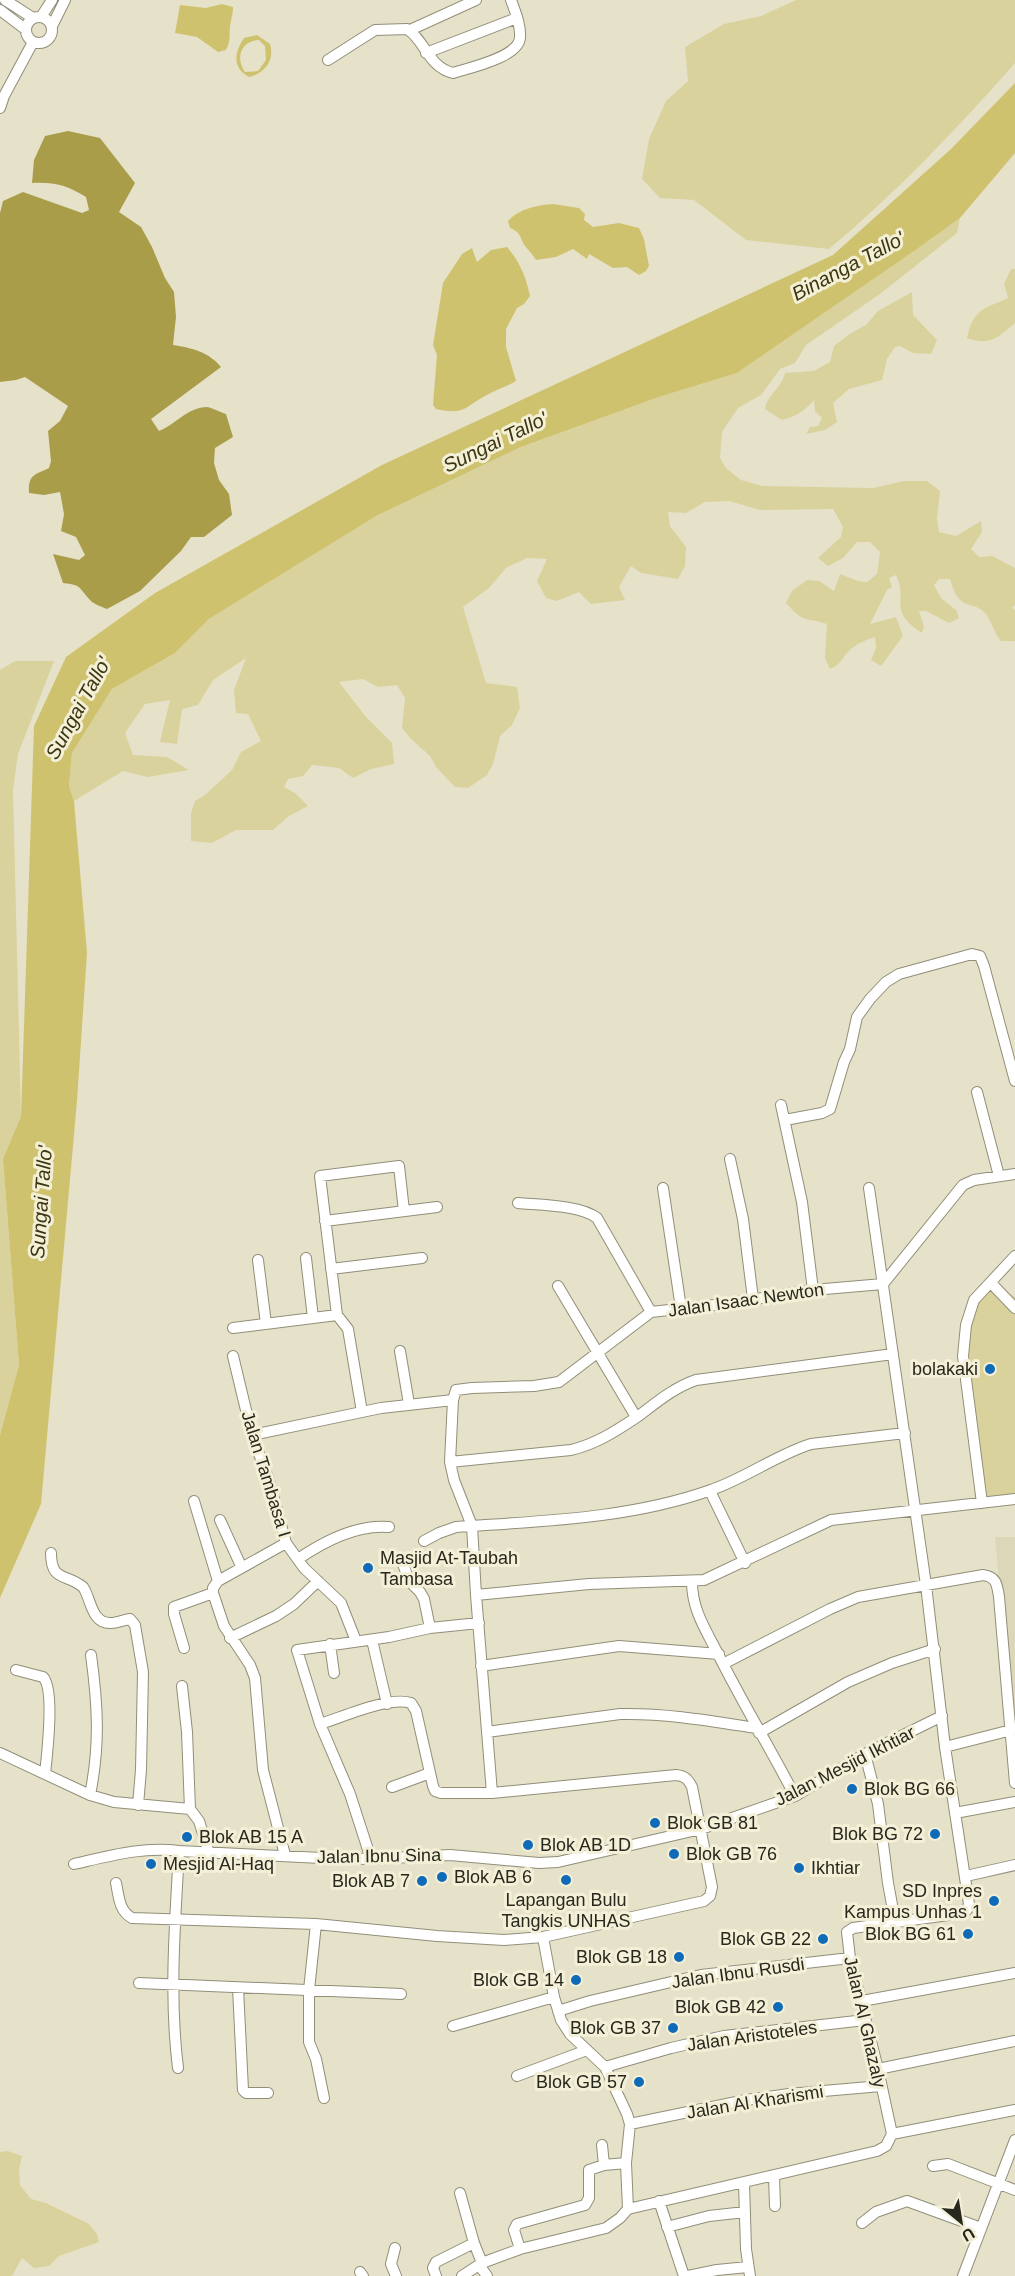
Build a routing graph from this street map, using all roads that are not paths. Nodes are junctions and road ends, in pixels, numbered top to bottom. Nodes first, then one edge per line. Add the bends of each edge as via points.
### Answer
1 (5, 0) edge
2 (52, 0) edge
3 (65, 0) edge
4 (476, 0) edge
5 (511, 0) edge
6 (0, 10) edge
7 (37, 17) junction
8 (517, 18) junction
9 (52, 26) junction
10 (25, 29) junction
11 (410, 30) junction
12 (33, 42) junction
13 (426, 53) junction
14 (328, 60) dead end
15 (0, 108) edge
16 (1015, 1081) edge
17 (977, 1092) dead end
18 (782, 1105) dead end
19 (785, 1120) junction
20 (730, 1159) dead end
21 (1015, 1174) edge
22 (999, 1176) junction
23 (663, 1188) dead end
24 (869, 1188) dead end
25 (518, 1203) dead end
26 (437, 1207) dead end
27 (404, 1211) junction
28 (325, 1221) junction
29 (1015, 1256) edge
30 (306, 1258) dead end
31 (422, 1258) dead end
32 (258, 1260) dead end
33 (331, 1269) junction
34 (991, 1282) junction
35 (883, 1284) junction
36 (558, 1286) dead end
37 (813, 1290) junction
38 (753, 1299) junction
39 (681, 1308) junction
40 (1015, 1308) edge
41 (651, 1312) junction
42 (337, 1315) junction
43 (313, 1318) junction
44 (266, 1324) junction
45 (233, 1328) dead end
46 (400, 1351) dead end
47 (598, 1353) junction
48 (893, 1354) junction
49 (233, 1356) dead end
50 (454, 1397) junction
51 (409, 1404) junction
52 (362, 1412) junction
53 (636, 1417) junction
54 (905, 1432) junction
55 (252, 1434) junction
56 (450, 1462) junction
57 (710, 1491) junction
58 (1015, 1499) edge
59 (194, 1500) dead end
60 (982, 1503) junction
61 (916, 1510) junction
62 (219, 1520) dead end
63 (472, 1526) junction
64 (388, 1527) dead end
65 (424, 1541) dead end
66 (286, 1543) junction
67 (51, 1553) dead end
68 (401, 1558) dead end
69 (297, 1559) junction
70 (745, 1563) junction
71 (241, 1566) junction
72 (218, 1581) junction
73 (318, 1581) junction
74 (692, 1582) junction
75 (926, 1586) junction
76 (213, 1593) junction
77 (476, 1595) junction
78 (479, 1623) junction
79 (430, 1628) junction
80 (231, 1638) junction
81 (372, 1640) junction
82 (356, 1641) junction
83 (330, 1644) junction
84 (184, 1648) dead end
85 (934, 1649) junction
86 (91, 1655) dead end
87 (721, 1659) junction
88 (481, 1666) junction
89 (16, 1670) dead end
90 (334, 1672) dead end
91 (182, 1686) dead end
92 (387, 1704) junction
93 (942, 1716) junction
94 (320, 1724) junction
95 (1012, 1730) edge
96 (758, 1731) junction
97 (487, 1732) junction
98 (945, 1747) junction
99 (0, 1753) edge
100 (865, 1755) junction
101 (430, 1773) junction
102 (45, 1774) junction
103 (1015, 1783) edge
104 (392, 1787) dead end
105 (492, 1792) junction
106 (90, 1796) junction
107 (795, 1796) junction
108 (1015, 1802) edge
109 (138, 1805) junction
110 (190, 1809) junction
111 (955, 1813) junction
112 (701, 1829) junction
113 (179, 1851) junction
114 (209, 1853) junction
115 (285, 1855) junction
116 (371, 1858) junction
117 (74, 1864) dead end
118 (1015, 1865) edge
119 (966, 1876) junction
120 (116, 1884) dead end
121 (175, 1917) junction
122 (895, 1921) junction
123 (316, 1924) junction
124 (543, 1937) junction
125 (850, 1958) junction
126 (1015, 1973) edge
127 (139, 1983) dead end
128 (172, 1985) junction
129 (238, 1988) junction
130 (309, 1990) junction
131 (401, 1994) dead end
132 (554, 1997) junction
133 (862, 2001) junction
134 (558, 2011) junction
135 (865, 2020) junction
136 (453, 2026) dead end
137 (1015, 2041) edge
138 (587, 2050) junction
139 (605, 2067) junction
140 (178, 2068) dead end
141 (878, 2069) junction
142 (517, 2076) dead end
143 (881, 2086) junction
144 (268, 2093) dead end
145 (324, 2098) dead end
146 (1015, 2110) edge
147 (630, 2124) junction
148 (892, 2134) junction
149 (1015, 2140) edge
150 (602, 2145) dead end
151 (626, 2163) junction
152 (604, 2165) junction
153 (933, 2166) dead end
154 (774, 2176) junction
155 (744, 2183) junction
156 (998, 2184) junction
157 (1015, 2190) edge
158 (459, 2193) dead end
159 (658, 2201) junction
160 (774, 2206) dead end
161 (627, 2209) junction
162 (745, 2212) junction
163 (862, 2223) dead end
164 (667, 2227) junction
165 (981, 2228) junction
166 (474, 2243) junction
167 (395, 2248) dead end
168 (520, 2249) junction
169 (481, 2264) junction
170 (749, 2271) edge
171 (396, 2276) edge
172 (436, 2276) edge
173 (462, 2276) edge
174 (487, 2276) edge
175 (684, 2276) edge
176 (688, 2276) edge
177 (963, 2276) edge

1 - 7 street
2 - 7 street
3 - 9 street
4 - 11 street
5 - 8 street
6 - 10 street
7 - 9 street via 47,19
7 - 10 street via 28,21
8 - 13 street
8 - 13 street via 519,41 502,56 453,73 445,71
9 - 12 street via 47,41
10 - 12 street
11 - 13 street
11 - 14 street via 375,30
12 - 15 street
16 - 19 street via 984,966 980,956 972,954 907,971 886,982 858,1014 830,1109
17 - 22 street
18 - 19 street
19 - 37 street via 802,1202
20 - 38 street via 743,1219
21 - 22 street
22 - 35 street via 963,1185
23 - 39 street
24 - 35 street
25 - 41 street via 586,1212 597,1218
26 - 27 street
27 - 28 street
27 - 28 street via 399,1166 342,1173 320,1176
28 - 33 street
29 - 34 street
30 - 43 street
31 - 33 street
32 - 44 street
33 - 42 street
34 - 40 street
34 - 60 street via 974,1300 966,1325 963,1356
35 - 37 street, Jalan Isaac Newton
35 - 48 street
36 - 47 street
37 - 38 street, Jalan Isaac Newton
38 - 39 street, Jalan Isaac Newton
39 - 41 street, Jalan Isaac Newton
41 - 47 street, Jalan Isaac Newton
42 - 43 street
42 - 52 street via 348,1329
43 - 44 street
44 - 45 street
46 - 51 street
47 - 50 street, Jalan Isaac Newton via 559,1382 459,1388
47 - 53 street
48 - 53 street via 696,1380 668,1393
48 - 54 street
49 - 55 street, Jalan Tambasa I
50 - 51 street
50 - 56 street
51 - 52 street
52 - 55 street
53 - 56 street via 598,1441 571,1450
54 - 57 street via 811,1444
54 - 61 street
55 - 66 street, Jalan Tambasa I
56 - 63 street
57 - 63 street via 609,1516
57 - 70 street
58 - 60 street
59 - 72 street
60 - 61 street
61 - 70 street via 831,1520
61 - 75 street
62 - 71 street
63 - 65 street via 456,1527
63 - 77 street
64 - 69 street via 348,1533
66 - 69 street, Jalan Tambasa I
66 - 71 street
67 - 109 street via 53,1570 83,1587 91,1610 103,1622 130,1619 135,1625 143,1672
68 - 79 street via 409,1581 424,1599
69 - 73 street, Jalan Tambasa I
70 - 74 street via 711,1579
71 - 72 street
72 - 76 street
73 - 80 street via 276,1616
73 - 82 street, Jalan Tambasa I via 341,1603
74 - 77 street via 589,1584
74 - 87 street via 698,1615
75 - 85 street
75 - 87 street via 858,1597
75 - 95 street via 983,1575 997,1583
76 - 80 street
76 - 84 street via 174,1607
77 - 78 street
78 - 79 street
78 - 88 street
79 - 81 street
80 - 115 street via 255,1678 263,1770
81 - 82 street
81 - 92 street
82 - 83 street
83 - 90 street
83 - 94 street via 297,1650
85 - 93 street
85 - 96 street via 848,1682
86 - 106 street via 98,1735
87 - 88 street via 619,1646
87 - 96 street
88 - 97 street
89 - 102 street via 43,1677 48,1684
91 - 110 street
92 - 94 street
92 - 101 street via 411,1703 416,1711
93 - 98 street
93 - 100 street, Jalan Mesjid Ikhtiar
94 - 116 street via 350,1794
95 - 98 street
95 - 103 street
96 - 97 street via 640,1713
96 - 107 street
97 - 105 street
98 - 111 street
99 - 102 street
100 - 107 street, Jalan Mesjid Ikhtiar
100 - 122 street via 878,1804
101 - 104 street
101 - 105 street via 435,1791 441,1793
102 - 106 street
105 - 112 street via 683,1776 692,1787
106 - 109 street
107 - 112 street, Jalan Mesjid Ikhtiar
108 - 111 street
109 - 110 street
110 - 114 street via 199,1821
111 - 119 street
112 - 116 street, Jalan Ibnu Sina via 549,1862 450,1855
112 - 124 street via 712,1887 704,1901
113 - 114 street, Jalan Ibnu Sina
113 - 117 street, Jalan Ibnu Sina via 152,1849
113 - 121 street
114 - 115 street, Jalan Ibnu Sina
115 - 116 street, Jalan Ibnu Sina
118 - 119 street
119 - 122 street, Jalan Al Ghazaly via 969,1904 963,1913
120 - 121 street via 121,1908 128,1916
121 - 123 street
121 - 128 street
122 - 125 street, Jalan Al Ghazaly via 849,1930 846,1941
123 - 124 street via 504,1940
123 - 130 street
124 - 132 street
125 - 133 street, Jalan Al Ghazaly
125 - 134 street, Jalan Ibnu Rusdi via 701,1975
126 - 133 street
127 - 128 street
128 - 129 street
128 - 140 street
129 - 130 street
129 - 144 street via 243,2090
130 - 131 street
130 - 145 street via 309,2042
132 - 134 street
132 - 136 street
133 - 135 street, Jalan Al Ghazaly
134 - 138 street via 565,2027
135 - 139 street, Jalan Aristoteles via 724,2036
135 - 141 street, Jalan Al Ghazaly
137 - 141 street
138 - 139 street
138 - 142 street
139 - 147 street
141 - 143 street, Jalan Al Ghazaly
143 - 147 street, Jalan Al Kharismi via 746,2100
143 - 148 street, Jalan Al Ghazaly
146 - 148 street
147 - 151 street
148 - 154 street via 886,2146 877,2151
149 - 156 street
150 - 152 street
151 - 152 street
151 - 161 street
152 - 168 street via 589,2170 589,2198 585,2205 515,2226
153 - 156 street via 948,2164
154 - 155 street
154 - 160 street
155 - 159 street
155 - 162 street
156 - 157 street
156 - 165 street
158 - 166 street
159 - 161 street
159 - 164 street
161 - 168 street via 606,2228
162 - 164 street
162 - 170 street
163 - 165 street via 876,2212 907,2201
164 - 175 street
165 - 177 street
166 - 169 street
166 - 172 street via 435,2262
167 - 171 street via 391,2264
168 - 169 street
169 - 173 street
169 - 174 street
170 - 176 street via 717,2270

